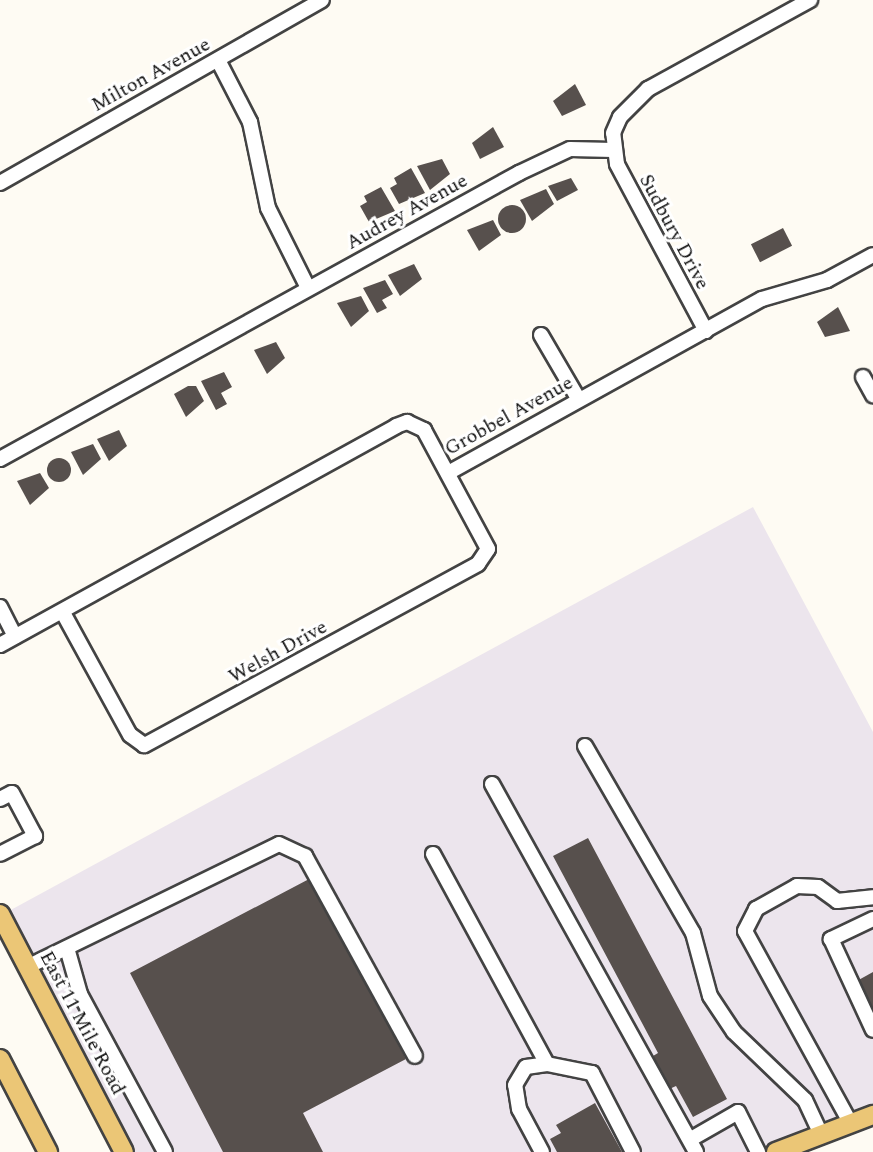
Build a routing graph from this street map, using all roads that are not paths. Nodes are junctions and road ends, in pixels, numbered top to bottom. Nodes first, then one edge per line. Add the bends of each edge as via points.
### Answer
1 (322, 0) edge
2 (810, 0) edge
3 (218, 60) junction
4 (613, 150) junction
5 (0, 183) edge
6 (873, 255) edge
7 (308, 288) junction
8 (706, 331) junction
9 (541, 335) dead end
10 (863, 376) dead end
11 (873, 395) edge
12 (579, 400) junction
13 (0, 459) edge
14 (448, 473) junction
15 (0, 607) edge
16 (62, 611) junction
17 (15, 636) junction
18 (0, 645) edge
19 (585, 746) dead end
20 (492, 784) dead end
21 (0, 799) edge
22 (0, 854) edge
23 (433, 854) dead end
24 (873, 897) edge
25 (0, 914) edge
26 (873, 919) edge
27 (67, 948) junction
28 (27, 967) junction
29 (873, 1030) edge
30 (415, 1056) dead end
31 (0, 1059) edge
32 (547, 1064) junction
33 (6, 1087) edge
34 (873, 1115) edge
35 (851, 1124) junction
36 (821, 1135) junction
37 (694, 1145) edge
38 (48, 1152) edge
39 (124, 1152) edge
40 (165, 1152) edge
41 (542, 1152) edge
42 (633, 1152) edge
43 (758, 1152) edge
44 (776, 1152) edge

1 - 3 street, Milton Avenue
2 - 4 street via 635,99 620,117
3 - 5 street, Milton Avenue
3 - 7 street via 250,122 268,208
4 - 7 street, Audrey Avenue via 586,147 553,156
4 - 8 street, Sudbury Drive via 634,201
6 - 8 street, Grobbel Avenue via 827,280 770,295
7 - 13 street, Audrey Avenue
8 - 12 street, Grobbel Avenue
9 - 12 street
10 - 11 street
12 - 14 street, Grobbel Avenue
14 - 16 street, Grobbel Avenue via 422,427 403,423
14 - 16 street, Welsh Drive via 486,544 484,560 151,744 141,745 130,735
15 - 17 street
16 - 17 street, Grobbel Avenue
17 - 18 street, Grobbel Avenue
19 - 36 street via 693,933 710,996 734,1032 805,1100
20 - 37 street
21 - 22 street via 12,793 35,836
23 - 32 street
24 - 35 street via 837,901 818,887 797,886 756,909 745,931
25 - 28 main road, East 11 Mile Road
26 - 29 street via 831,939
27 - 28 street
27 - 30 street via 279,844 305,856
27 - 40 street via 80,993
28 - 39 main road, East 11 Mile Road
31 - 33 main road
32 - 41 street via 526,1067 515,1086 519,1109
32 - 42 street via 557,1070 588,1069
33 - 38 main road
34 - 35 main road
35 - 36 main road
36 - 44 main road
37 - 43 street via 738,1112

